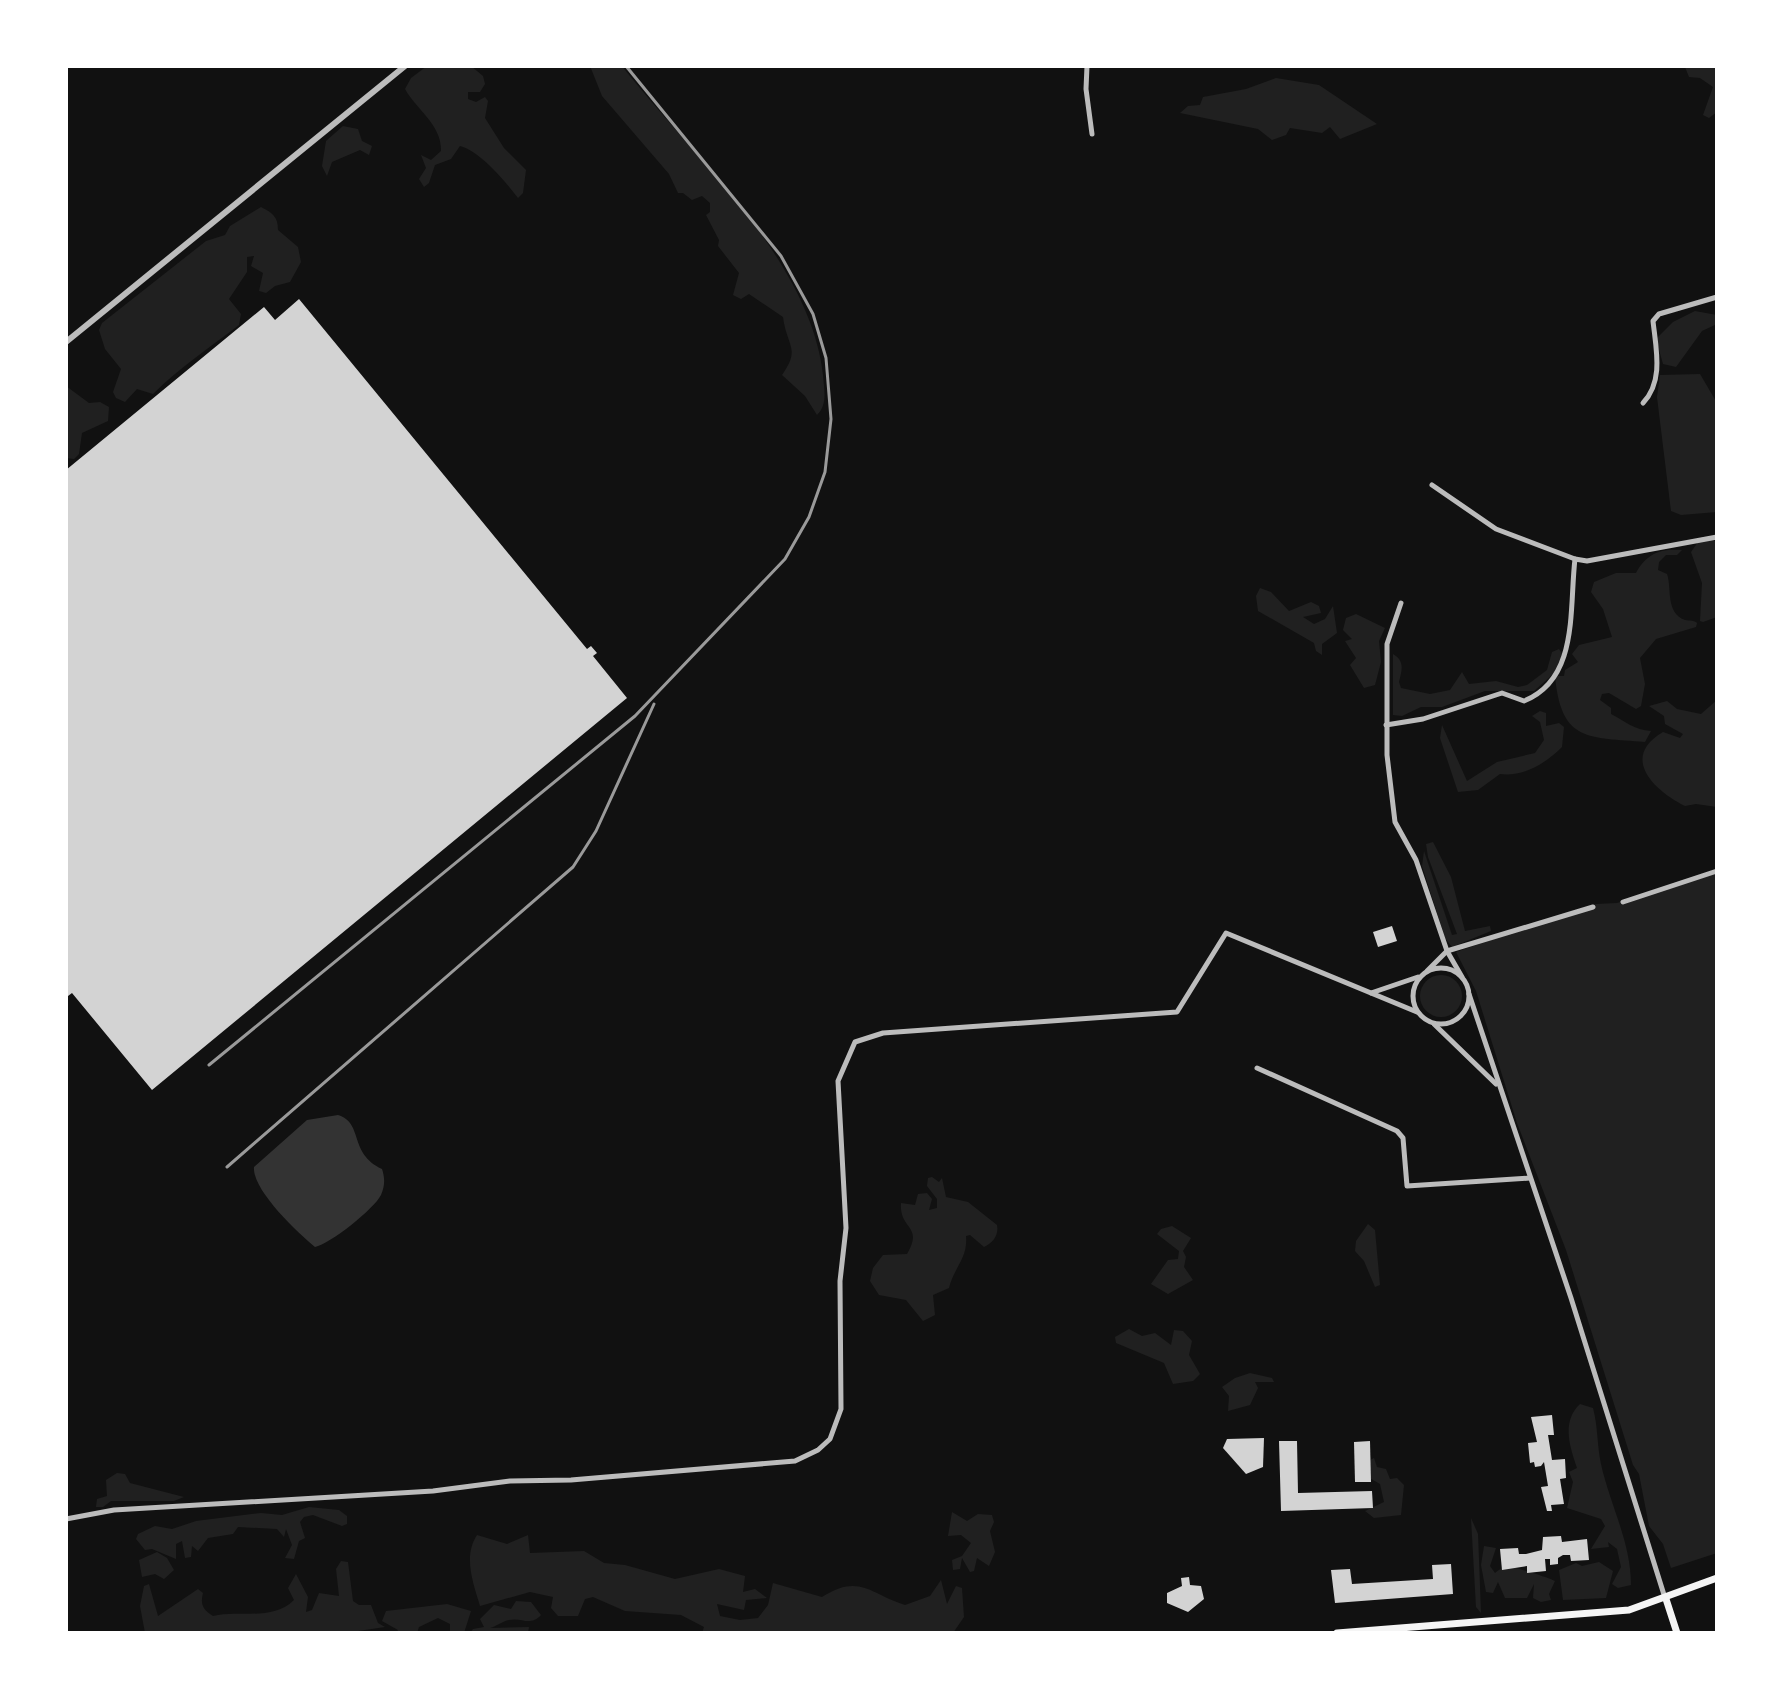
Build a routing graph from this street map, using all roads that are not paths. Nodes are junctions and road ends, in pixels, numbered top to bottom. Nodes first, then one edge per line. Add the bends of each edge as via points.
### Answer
1 (405, 66) edge
2 (1087, 66) edge
3 (1092, 134) dead end
4 (1717, 297) edge
5 (66, 342) edge
6 (1643, 403) dead end
7 (1432, 485) dead end
8 (1717, 537) edge
9 (1575, 559) junction
10 (1401, 603) dead end
11 (1386, 725) junction
12 (1717, 871) edge
13 (1623, 902) dead end
14 (1593, 907) dead end
15 (1447, 951) junction
16 (1427, 971) junction
17 (1420, 977) junction
18 (1462, 977) junction
19 (1370, 993) junction
20 (1469, 994) junction
21 (1417, 1012) junction
22 (1433, 1023) junction
23 (1257, 1068) dead end
24 (1497, 1085) junction
25 (1530, 1178) junction
26 (66, 1519) edge
27 (1717, 1578) edge
28 (1666, 1599) junction
29 (1337, 1633) edge
30 (1677, 1633) edge

1 - 5 street
2 - 3 street
4 - 6 street via 1659,314 1653,321 1654,391
7 - 9 street via 1496,529
8 - 9 street
9 - 11 street via 1566,657 1538,695 1524,701 1502,693 1423,719
10 - 11 street via 1387,644
11 - 15 street via 1395,822 1416,860
12 - 13 street
14 - 15 street
15 - 16 street
15 - 18 street
16 - 17 street
16 - 18 street via 1446,968
17 - 19 street
17 - 21 street via 1412,994
18 - 20 street
19 - 21 street
19 - 26 street via 1226,933 1177,1012 883,1033 855,1042 838,1081 846,1228 840,1281 841,1409 835,1430 818,1450 795,1461 114,1510
20 - 22 street via 1459,1018
20 - 24 street
21 - 22 street
22 - 24 street
23 - 25 street via 1397,1131 1403,1138 1407,1186
24 - 25 street
25 - 28 street
27 - 28 main road
28 - 29 main road via 1629,1610
28 - 30 main road

